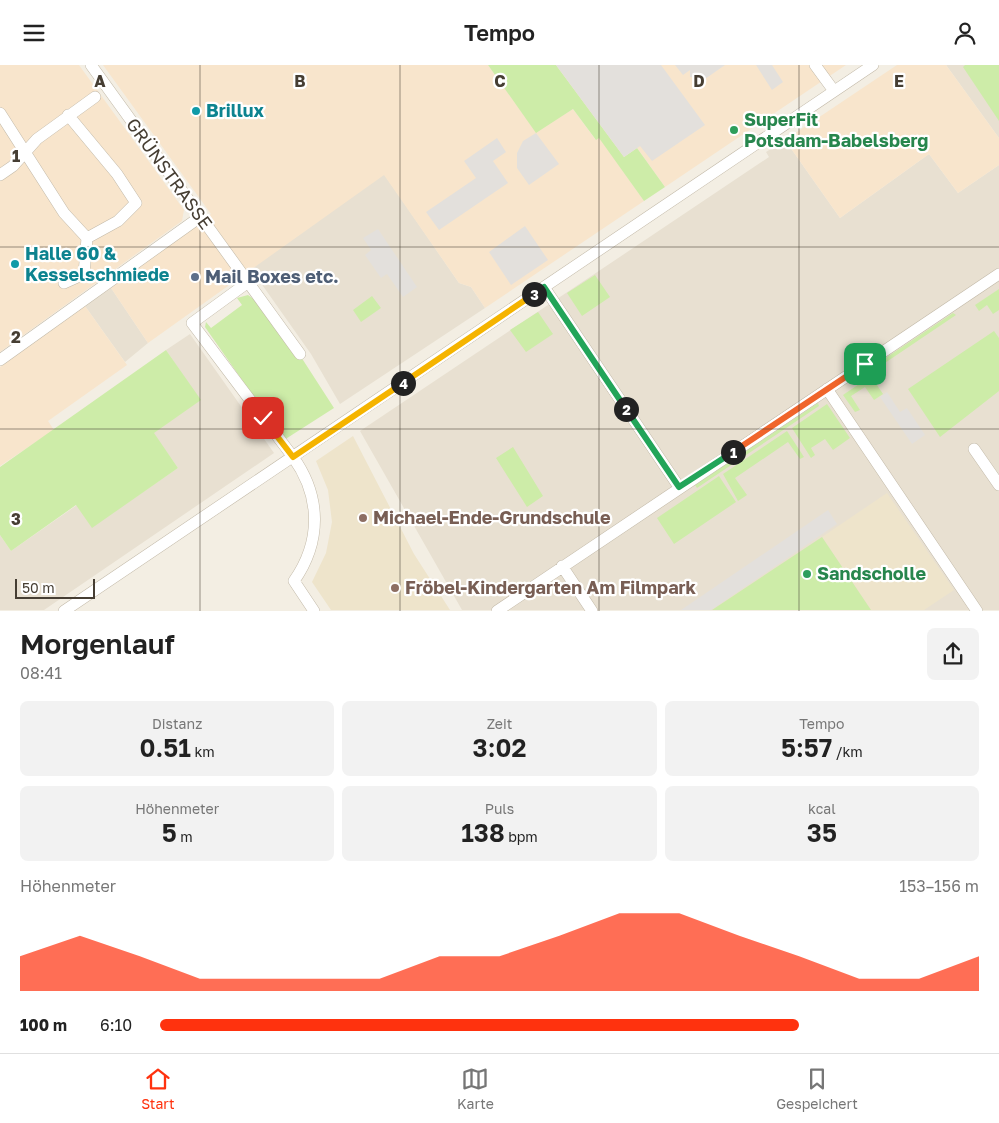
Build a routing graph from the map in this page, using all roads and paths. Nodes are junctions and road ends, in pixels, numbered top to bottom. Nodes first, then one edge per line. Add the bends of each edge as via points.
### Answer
1 (91, 65) edge
2 (815, 65) edge
3 (873, 65) edge
4 (834, 91) junction
5 (95, 97) dead end
6 (0, 113) edge
7 (68, 115) junction
8 (25, 150) junction
9 (0, 175) edge
10 (200, 217) junction
11 (87, 238) junction
12 (999, 274) edge
13 (64, 283) dead end
14 (247, 283) junction
15 (544, 287) junction
16 (300, 354) dead end
17 (0, 360) edge
18 (827, 389) junction
19 (974, 449) dead end
20 (293, 457) junction
21 (999, 485) edge
22 (679, 487) junction
23 (562, 566) junction
24 (64, 611) edge
25 (314, 611) edge
26 (496, 611) edge
27 (592, 611) edge
28 (977, 611) edge

1 - 10 street, GRÜNSTRASSE
2 - 4 street
3 - 4 street
4 - 15 street
5 - 7 street
6 - 8 street
7 - 8 street
7 - 11 street via 117,174 136,203 118,221
8 - 9 street via 13,166
8 - 11 street via 64,213
10 - 14 street, GRÜNSTRASSE
10 - 17 street
11 - 13 street via 84,274
12 - 18 street
14 - 16 street, GRÜNSTRASSE
14 - 20 street via 192,323
15 - 20 street
15 - 22 street
18 - 22 street
18 - 28 street
19 - 21 street
20 - 24 street
20 - 25 street via 310,486 316,519 309,555 294,581
22 - 23 street
23 - 26 street
23 - 27 street

